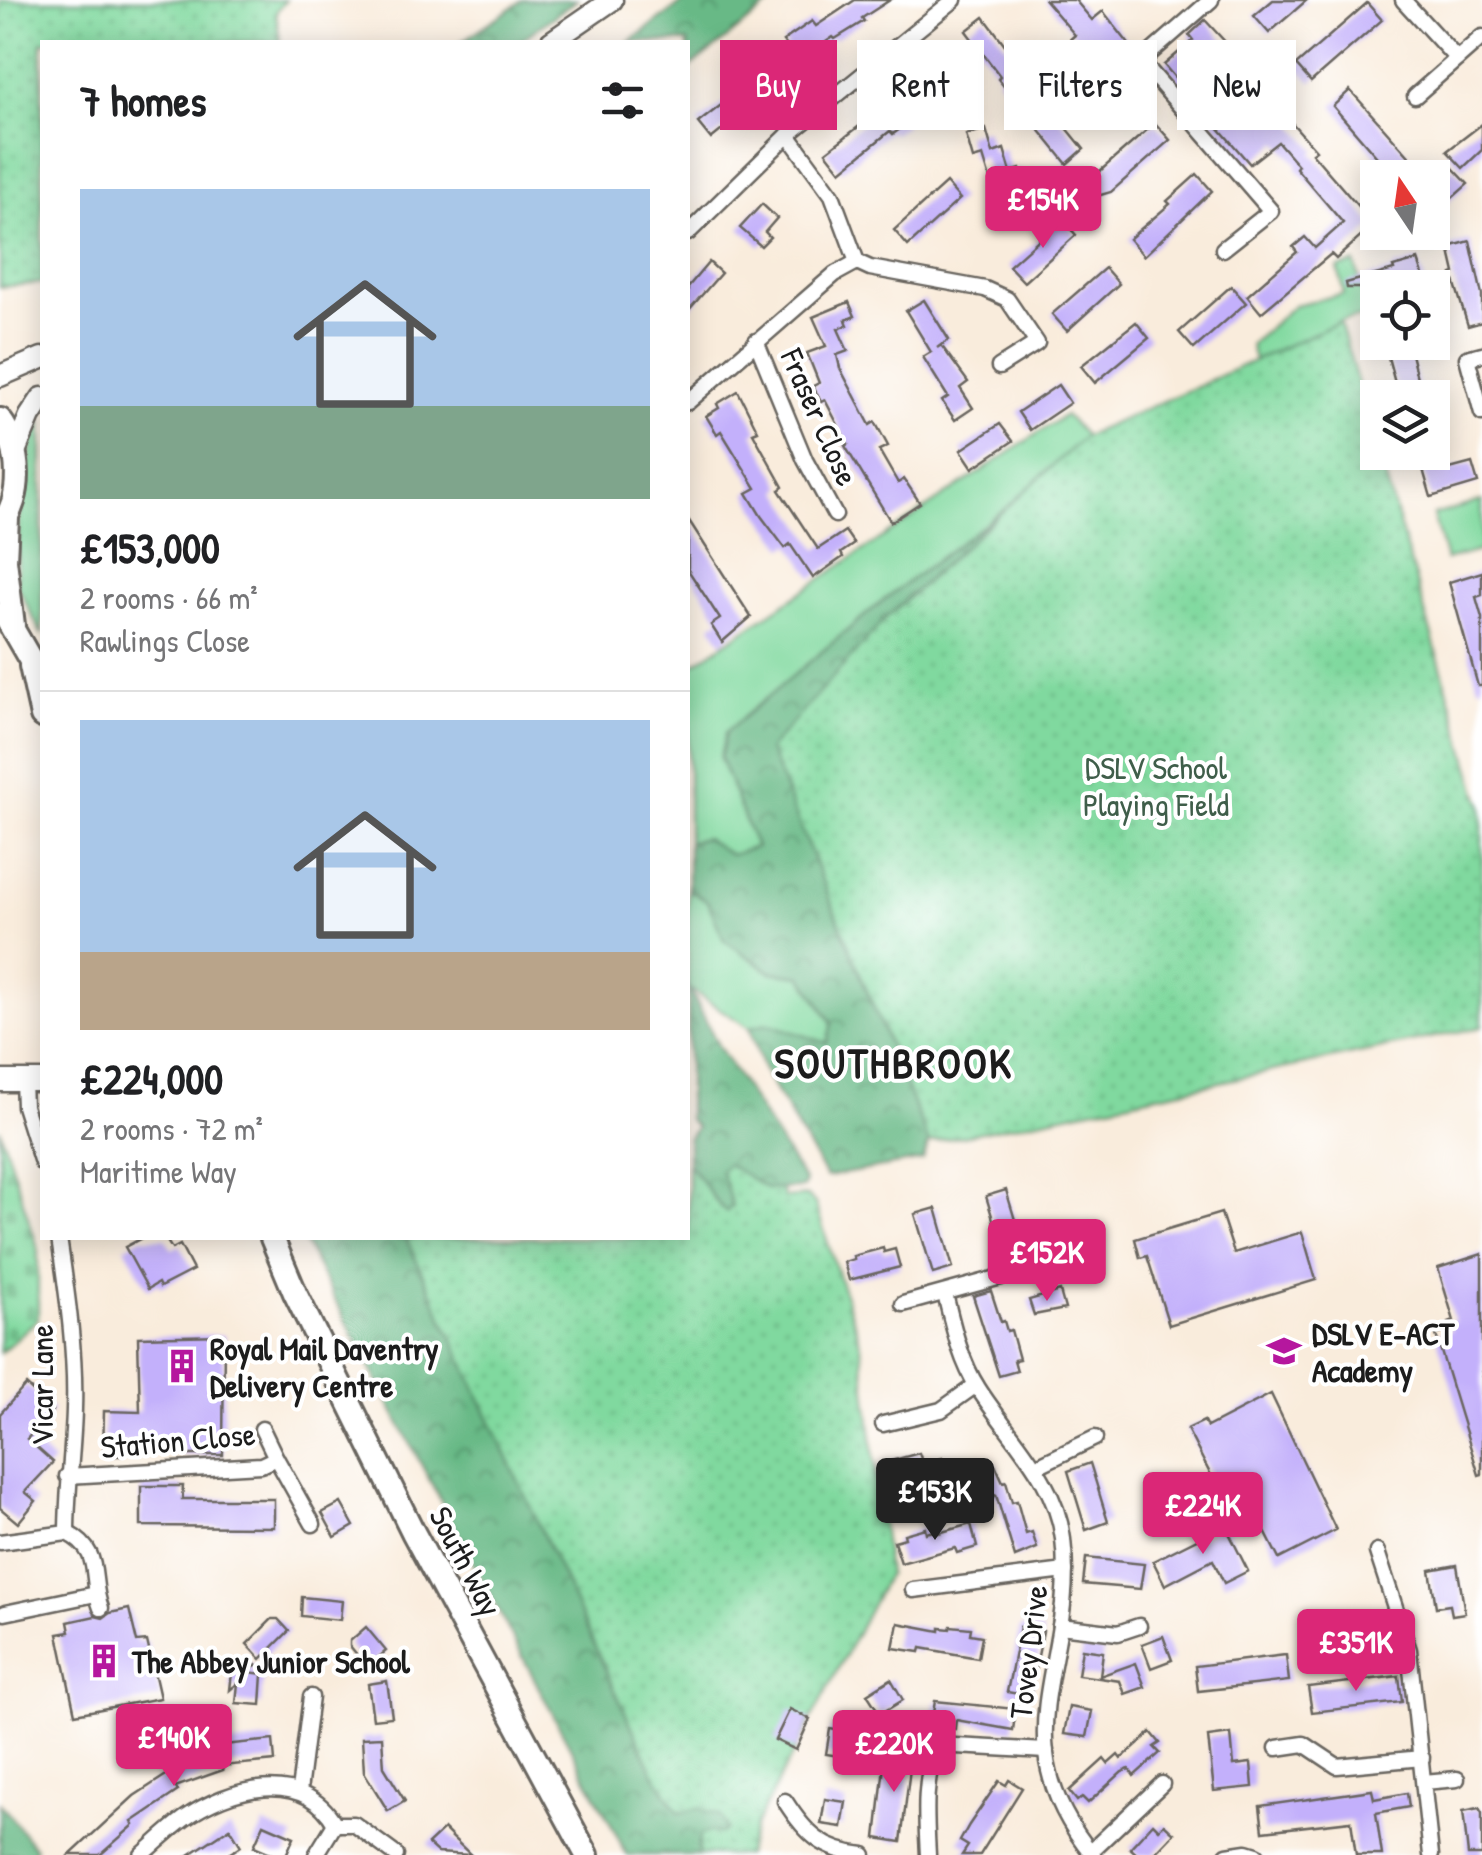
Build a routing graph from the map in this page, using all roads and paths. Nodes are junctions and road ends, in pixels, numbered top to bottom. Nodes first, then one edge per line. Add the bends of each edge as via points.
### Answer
1 (612, 0) edge
2 (954, 0) edge
3 (1211, 0) edge
4 (1403, 0) edge
5 (1482, 37) edge
6 (554, 40) edge
7 (1157, 49) edge
8 (1456, 59) junction
9 (1157, 79) edge
10 (1415, 96) dead end
11 (788, 135) junction
12 (690, 231) edge
13 (1223, 249) dead end
14 (857, 262) junction
15 (756, 341) junction
16 (1482, 354) edge
17 (40, 359) edge
18 (999, 367) dead end
19 (0, 376) edge
20 (690, 400) edge
21 (40, 401) edge
22 (1482, 413) edge
23 (0, 420) edge
24 (14, 454) junction
25 (835, 515) dead end
26 (3, 521) edge
27 (6, 618) edge
28 (29, 657) junction
29 (40, 676) edge
30 (40, 707) edge
31 (32, 1081) edge
32 (0, 1082) edge
33 (40, 1157) edge
34 (58, 1240) edge
35 (262, 1240) edge
36 (273, 1240) edge
37 (1001, 1277) dead end
38 (295, 1293) junction
39 (945, 1294) junction
40 (903, 1304) dead end
41 (976, 1385) junction
42 (883, 1424) dead end
43 (262, 1429) dead end
44 (1095, 1438) dead end
45 (276, 1458) junction
46 (1035, 1468) junction
47 (67, 1476) junction
48 (314, 1524) dead end
49 (67, 1533) junction
50 (0, 1542) edge
51 (1377, 1552) dead end
52 (1066, 1571) junction
53 (913, 1590) dead end
54 (5, 1614) dead end
55 (1060, 1626) junction
56 (1139, 1626) dead end
57 (311, 1697) dead end
58 (878, 1726) dead end
59 (937, 1745) junction
60 (1277, 1748) dead end
61 (1046, 1752) junction
62 (1422, 1758) junction
63 (1457, 1780) dead end
64 (1424, 1782) junction
65 (1162, 1784) dead end
66 (299, 1791) junction
67 (785, 1801) dead end
68 (335, 1824) junction
69 (1092, 1853) edge
70 (842, 1854) edge
71 (142, 1855) edge
72 (316, 1855) edge
73 (396, 1855) edge
74 (588, 1855) edge
75 (864, 1855) edge
76 (928, 1855) edge
77 (1227, 1855) edge
78 (1257, 1855) edge
79 (1431, 1855) edge

1 - 6 main road
2 - 11 street
3 - 7 street
4 - 8 street
5 - 8 street
8 - 10 street
9 - 13 street via 1271,211
11 - 12 street
11 - 14 street via 832,195
14 - 15 street, Fraser Close
14 - 18 street via 1008,299 1037,344
15 - 20 street, Fraser Close
15 - 25 street, Fraser Close
16 - 22 street via 1467,358
17 - 19 main road
21 - 24 main road
23 - 24 main road
24 - 26 main road via 18,480
26 - 27 main road
27 - 28 main road
28 - 29 main road
28 - 30 main road
31 - 32 main road
31 - 33 street via 24,1106
34 - 47 street, Vicar Lane via 74,1407
35 - 38 main road
36 - 38 main road
37 - 39 street
38 - 74 main road, South Way via 412,1532
39 - 40 street
39 - 41 street, Tovey Drive
41 - 42 street via 942,1410
41 - 46 street, Tovey Drive
43 - 45 street
44 - 46 street
45 - 47 street, Station Close via 261,1465
45 - 48 street, Station Close
46 - 52 street, Tovey Drive via 1058,1508
47 - 49 street, Vicar Lane
49 - 50 street
49 - 54 street via 96,1565 99,1601
51 - 62 street via 1409,1650
52 - 53 street
52 - 55 street, Tovey Drive
55 - 56 street via 1118,1633
55 - 61 street, Tovey Drive via 1046,1692
57 - 66 street
58 - 59 street
59 - 61 street
59 - 76 street via 924,1797
60 - 62 street via 1304,1744 1338,1766
61 - 69 street, Tovey Drive via 1060,1805
62 - 64 street
63 - 64 street
64 - 79 street
65 - 69 street
66 - 68 street via 326,1808
66 - 71 street via 269,1788 214,1802
67 - 70 street via 805,1832
68 - 72 street
68 - 73 street via 354,1824
70 - 75 street
77 - 78 street

